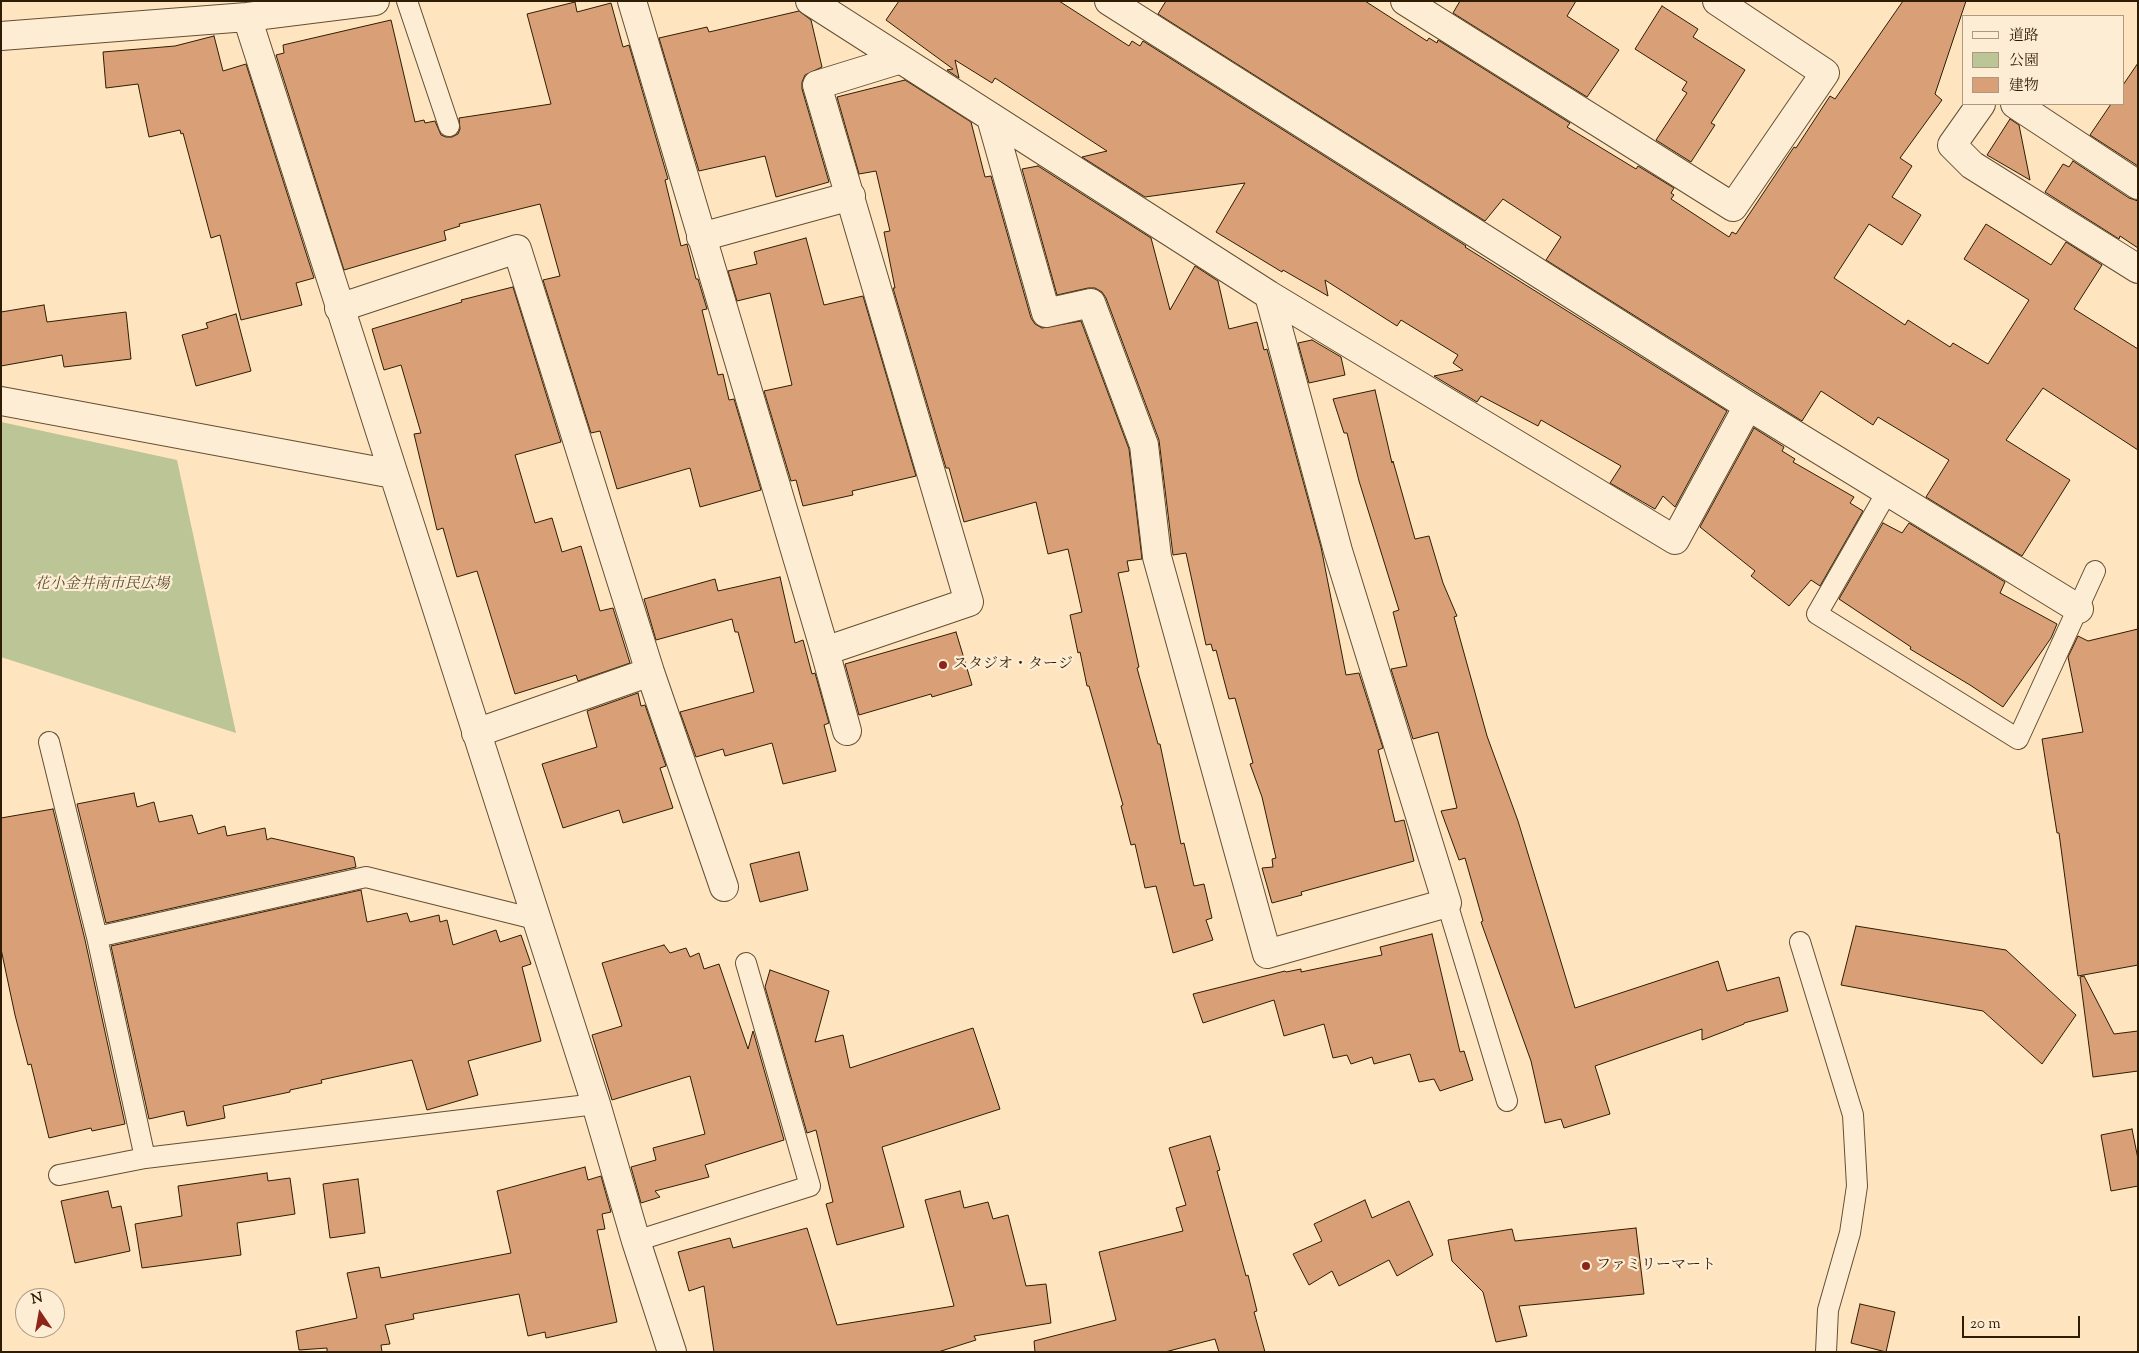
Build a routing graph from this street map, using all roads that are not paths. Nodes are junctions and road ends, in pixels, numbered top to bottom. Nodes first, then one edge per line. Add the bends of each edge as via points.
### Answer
1 (375, 1) edge
2 (407, 1) edge
3 (632, 1) edge
4 (810, 1) edge
5 (1109, 1) edge
6 (1405, 1) edge
7 (1717, 1) edge
8 (247, 17) junction
9 (1, 36) edge
10 (898, 60) junction
11 (1980, 105) edge
12 (2018, 105) edge
13 (991, 118) junction
14 (449, 126) dead end
15 (2138, 185) edge
16 (851, 196) junction
17 (701, 237) junction
18 (2138, 268) edge
19 (1269, 295) junction
20 (339, 308) junction
21 (1, 402) edge
22 (1748, 406) junction
23 (394, 474) junction
24 (1887, 492) junction
25 (2095, 571) dead end
26 (2079, 609) junction
27 (825, 651) junction
28 (650, 672) junction
29 (847, 731) dead end
30 (476, 733) junction
31 (49, 742) dead end
32 (724, 887) dead end
33 (1447, 903) junction
34 (535, 919) junction
35 (97, 936) junction
36 (1800, 942) dead end
37 (746, 962) dead end
38 (1507, 1102) dead end
39 (596, 1104) junction
40 (145, 1158) junction
41 (59, 1175) dead end
42 (636, 1241) junction
43 (672, 1352) edge
44 (1826, 1352) edge

1 - 8 street
2 - 14 lane
3 - 17 street
4 - 10 street
5 - 22 street
6 - 7 street via 1733,208 1826,73
8 - 9 street
8 - 20 street
10 - 13 street
10 - 16 street via 818,85
11 - 18 street via 1952,145 1972,165
12 - 15 street
13 - 19 street
13 - 33 street via 1046,313 1091,303 1144,445 1158,557 1268,954
16 - 17 street
16 - 27 street via 969,602
17 - 27 street
19 - 22 street via 1675,540
19 - 33 street via 1338,551
20 - 23 street
20 - 28 street via 517,249
21 - 23 street
22 - 24 street
23 - 30 street
24 - 26 street
24 - 26 lane via 1817,614 2018,740
25 - 26 lane
27 - 29 street
28 - 30 street
28 - 32 street
30 - 34 street
31 - 35 lane
33 - 38 lane
34 - 35 lane via 366,877
34 - 39 street
35 - 40 lane
36 - 44 lane via 1853,1115 1857,1186 1850,1233 1828,1310
37 - 42 lane via 810,1186
39 - 40 lane
39 - 42 street
40 - 41 lane
42 - 43 street

